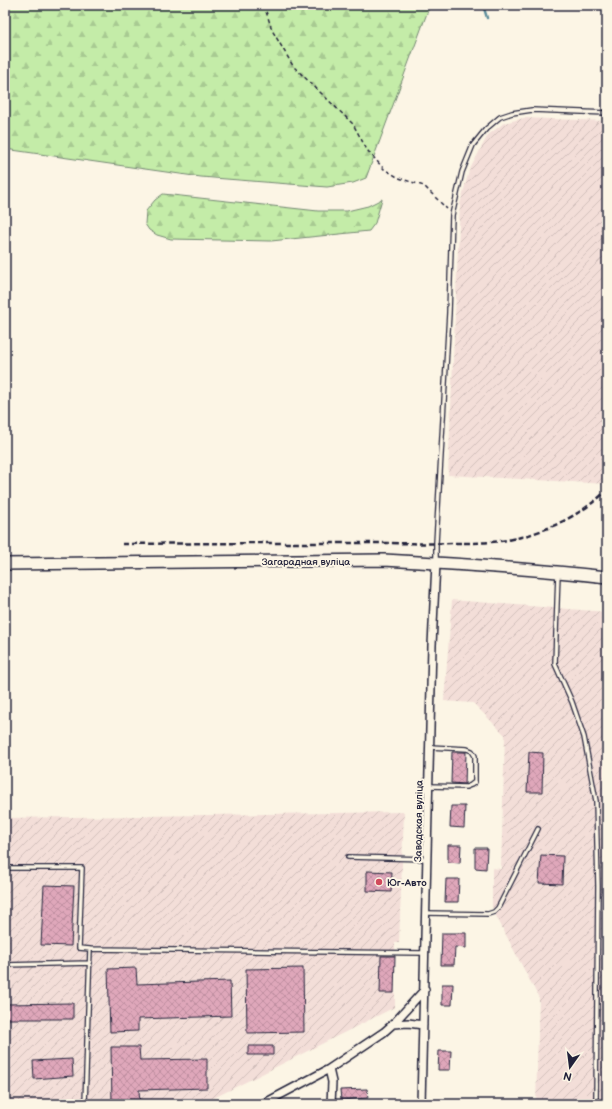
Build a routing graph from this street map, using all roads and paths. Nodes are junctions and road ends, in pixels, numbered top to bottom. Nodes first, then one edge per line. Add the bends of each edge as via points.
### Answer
1 (264, 5) edge
2 (607, 113) edge
3 (452, 215) junction
4 (436, 563) junction
5 (5, 564) edge
6 (558, 572) junction
7 (607, 577) edge
8 (430, 747) junction
9 (428, 786) junction
10 (538, 829) dead end
11 (348, 857) dead end
12 (427, 859) junction
13 (5, 868) edge
14 (426, 913) junction
15 (90, 950) junction
16 (425, 953) junction
17 (90, 963) junction
18 (5, 965) edge
19 (425, 990) junction
20 (393, 1024) junction
21 (423, 1025) junction
22 (329, 1069) junction
23 (596, 1101) dead end
24 (85, 1104) edge
25 (263, 1104) edge
26 (331, 1104) edge
27 (421, 1104) edge

1 - 3 path via 272,30 293,66 353,124 367,150 384,169 399,178 424,186
2 - 3 lane via 532,110 500,117 473,144 462,172
3 - 4 lane
4 - 5 main road, Загарадная вуліца via 376,560
4 - 6 main road, Загарадная вуліца
4 - 8 street, Заводская вуліца
6 - 7 main road, Загарадная вуліца
6 - 23 lane via 555,664 584,737 596,801
8 - 9 street, Заводская вуліца
8 - 9 lane via 472,751 475,782 466,787
9 - 12 street, Заводская вуліца
10 - 14 lane via 494,912
11 - 12 lane
12 - 14 street, Заводская вуліца
13 - 15 lane via 82,868 79,948
14 - 16 street, Заводская вуліца
15 - 16 lane
15 - 17 lane
16 - 19 street, Заводская вуліца
17 - 18 lane
17 - 24 lane
19 - 20 street
19 - 21 street, Заводская вуліца
20 - 21 street
20 - 22 street
21 - 27 street, Заводская вуліца
22 - 25 street
22 - 26 street via 332,1082

